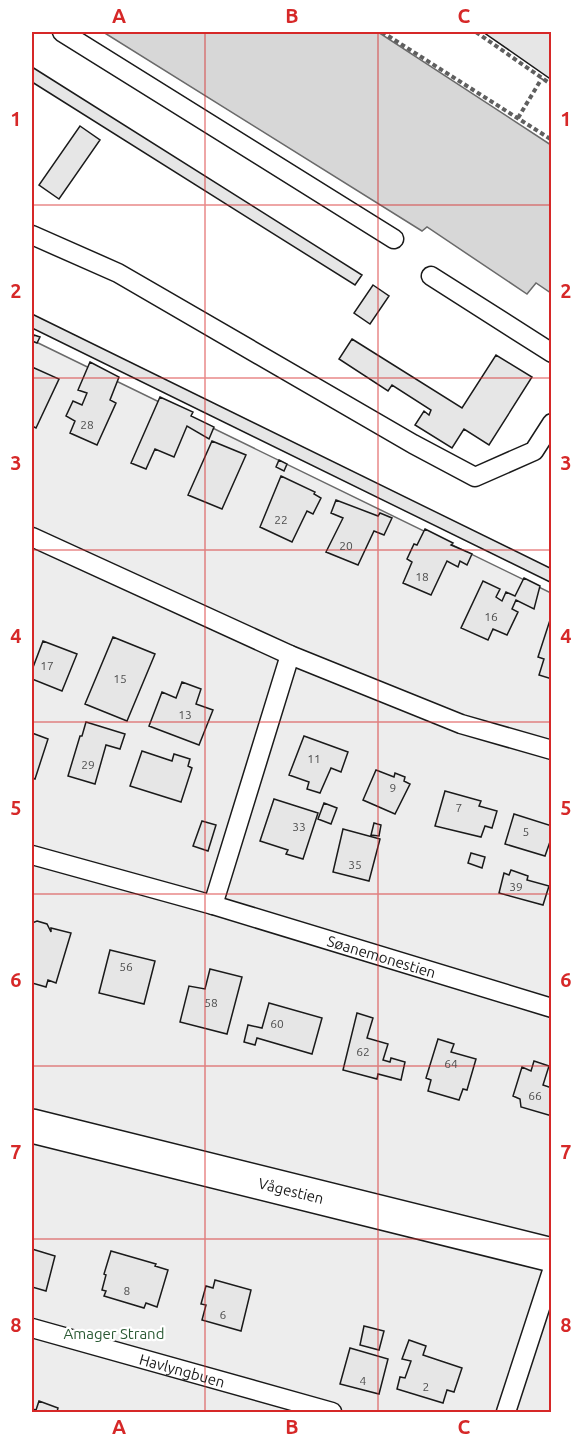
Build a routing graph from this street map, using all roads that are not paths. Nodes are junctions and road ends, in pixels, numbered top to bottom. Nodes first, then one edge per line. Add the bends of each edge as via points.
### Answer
1 (62, 32) edge
2 (32, 235) edge
3 (394, 239) dead end
4 (431, 276) dead end
5 (552, 353) edge
6 (552, 423) edge
7 (32, 537) edge
8 (291, 655) junction
9 (552, 750) edge
10 (32, 855) edge
11 (213, 905) junction
12 (552, 1008) edge
13 (32, 1126) edge
14 (552, 1255) edge
15 (552, 1271) edge
16 (32, 1328) edge
17 (332, 1413) edge
18 (506, 1413) edge

1 - 3 lane
2 - 6 lane via 118,273 475,477 534,451
4 - 5 lane
7 - 8 lane
8 - 9 lane via 462,723
8 - 11 lane
10 - 11 lane, Søanemonestien
11 - 12 lane, Søanemonestien
13 - 14 street, Vågestien
15 - 18 lane
16 - 17 lane, Havlyngbuen

